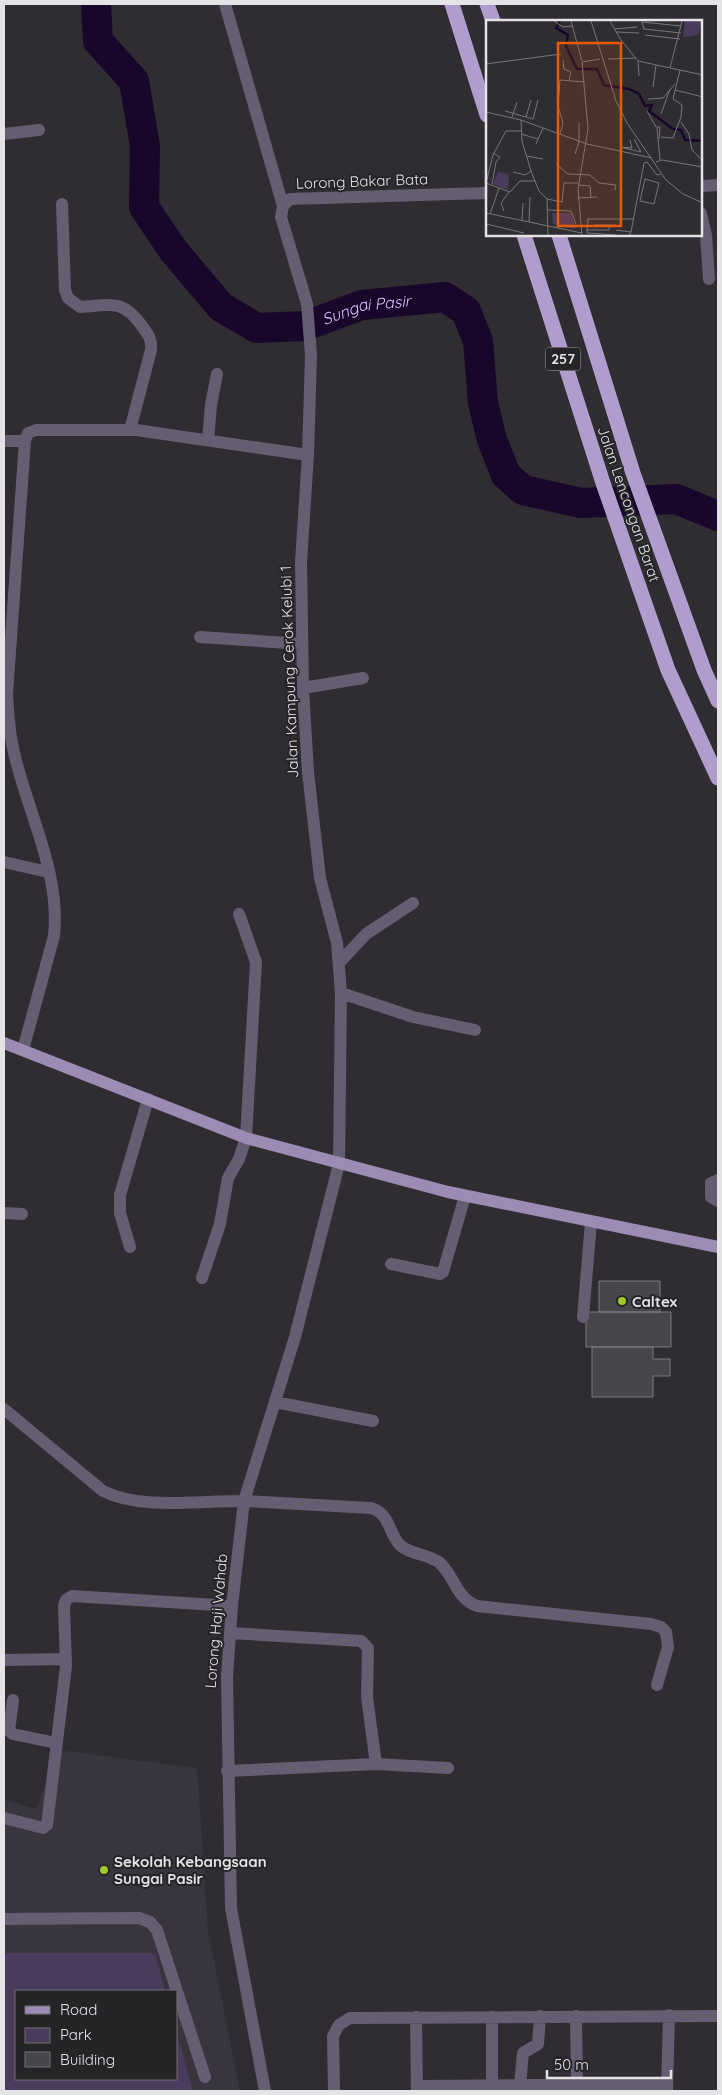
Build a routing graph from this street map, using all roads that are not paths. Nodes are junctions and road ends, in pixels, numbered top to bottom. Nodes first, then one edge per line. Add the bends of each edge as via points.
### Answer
1 (224, 4) edge
2 (452, 4) edge
3 (487, 4) edge
4 (493, 20) edge
5 (486, 112) edge
6 (39, 130) dead end
7 (4, 134) edge
8 (718, 185) edge
9 (702, 186) edge
10 (486, 193) dead end
11 (62, 204) dead end
12 (283, 206) junction
13 (702, 217) edge
14 (524, 236) edge
15 (559, 236) edge
16 (709, 279) dead end
17 (311, 355) joint
18 (217, 374) dead end
19 (130, 430) junction
20 (4, 440) edge
21 (208, 440) junction
22 (25, 441) junction
23 (308, 455) junction
24 (200, 636) dead end
25 (302, 644) junction
26 (363, 678) dead end
27 (303, 688) junction
28 (718, 701) edge
29 (718, 778) edge
30 (4, 862) edge
31 (48, 872) junction
32 (412, 902) dead end
33 (239, 914) dead end
34 (340, 962) junction
35 (341, 993) junction
36 (475, 1030) dead end
37 (4, 1043) edge
38 (23, 1050) junction
39 (148, 1099) junction
40 (246, 1138) junction
41 (339, 1164) junction
42 (718, 1180) edge
43 (465, 1196) junction
44 (718, 1201) edge
45 (4, 1213) edge
46 (22, 1214) dead end
47 (591, 1222) junction
48 (130, 1247) dead end
49 (718, 1247) edge
50 (391, 1264) dead end
51 (202, 1278) dead end
52 (583, 1317) dead end
53 (275, 1402) junction
54 (4, 1409) edge
55 (373, 1421) dead end
56 (244, 1501) junction
57 (232, 1606) junction
58 (230, 1633) junction
59 (66, 1659) junction
60 (4, 1660) edge
61 (657, 1685) dead end
62 (13, 1700) dead end
63 (56, 1743) junction
64 (376, 1764) junction
65 (448, 1768) dead end
66 (227, 1771) junction
67 (4, 1818) edge
68 (4, 1919) edge
69 (177, 1990) edge
70 (178, 1994) edge
71 (669, 2015) junction
72 (492, 2016) junction
73 (540, 2016) junction
74 (576, 2016) junction
75 (718, 2016) edge
76 (416, 2017) junction
77 (205, 2077) dead end
78 (492, 2085) junction
79 (520, 2085) junction
80 (577, 2085) junction
81 (455, 2088) edge
82 (543, 2088) edge
83 (592, 2088) edge
84 (667, 2088) edge
85 (417, 2089) edge
86 (265, 2091) edge
87 (334, 2091) edge

1 - 12 street
2 - 5 highway
3 - 4 highway
6 - 7 street
8 - 9 street
10 - 12 street, Lorong Bakar Bata via 290,199
11 - 19 street via 68,298 80,307 118,305 134,315 150,337 152,350
12 - 17 street, Lorong Bakar Bata via 281,216 306,304
13 - 16 street
14 - 29 highway, Jalan Lencongan Barat / 257 via 603,483 668,670
15 - 28 highway, Jalan Lencongan Barat / 257 via 633,473
17 - 23 street, Jalan Kampung Cerok Kelubi 1
18 - 21 street
19 - 21 street
19 - 22 street via 36,430 28,433
20 - 22 street
21 - 23 street
22 - 31 street via 7,694 13,749
23 - 25 street, Jalan Kampung Cerok Kelubi 1 via 301,562
24 - 25 street
25 - 27 street, Jalan Kampung Cerok Kelubi 1
26 - 27 street
27 - 34 street, Jalan Kampung Cerok Kelubi 1 via 308,772 320,878
30 - 31 street
31 - 38 street via 56,904 54,936
32 - 34 street via 366,934
33 - 40 street via 256,962
34 - 35 street, Jalan Kampung Cerok Kelubi 1
35 - 36 street via 413,1017
35 - 41 street, Jalan Kampung Cerok Kelubi 1
37 - 38 main road
38 - 39 main road
39 - 40 main road
39 - 48 street via 119,1204
40 - 41 main road
40 - 51 street via 242,1154 228,1178 220,1224
41 - 43 main road
41 - 53 street, Lorong Haji Wahab
42 - 44 street via 711,1183 710,1192 711,1197
43 - 47 main road
43 - 50 street via 444,1272 440,1274
45 - 46 street
47 - 49 main road
47 - 52 street
53 - 55 street
53 - 56 street, Lorong Haji Wahab
54 - 56 street via 103,1491 116,1497 142,1502
56 - 57 street, Lorong Haji Wahab
56 - 61 street via 380,1511 402,1546 440,1563 462,1597 477,1606 661,1627 666,1632 668,1647
57 - 58 street, Lorong Haji Wahab
57 - 59 street via 72,1596 64,1606
58 - 64 street via 365,1643 368,1648 367,1697
58 - 66 street, Lorong Haji Wahab
59 - 60 street
59 - 63 street
62 - 63 street via 9,1731
63 - 67 street via 46,1827
64 - 65 street
64 - 66 street
66 - 86 street, Lorong Haji Wahab via 231,1908
68 - 69 street via 139,1918 150,1922 157,1930
70 - 77 street
71 - 74 street
71 - 75 street
71 - 84 street
72 - 73 street
72 - 76 street
72 - 78 street
73 - 74 street
73 - 79 street via 540,2040 536,2047 523,2053
74 - 80 street
76 - 85 street
76 - 87 street via 350,2018 339,2025 333,2036
78 - 79 street
78 - 81 street
79 - 82 street
80 - 82 street
80 - 83 street
81 - 85 street
83 - 84 street

